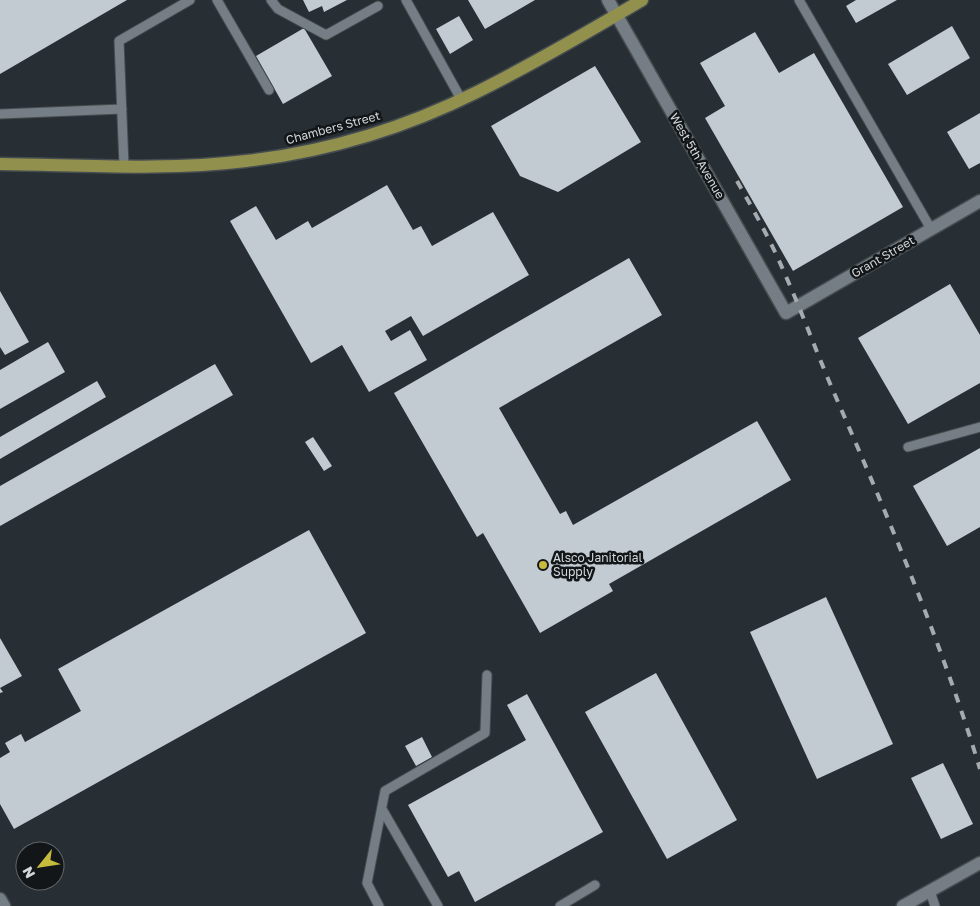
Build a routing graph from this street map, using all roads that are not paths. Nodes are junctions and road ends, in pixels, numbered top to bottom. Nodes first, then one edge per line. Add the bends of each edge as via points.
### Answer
1 (190, 0) edge
2 (217, 0) edge
3 (271, 0) edge
4 (406, 0) edge
5 (608, 0) edge
6 (642, 0) edge
7 (799, 0) edge
8 (378, 6) dead end
9 (617, 15) junction
10 (269, 90) dead end
11 (461, 99) junction
12 (122, 109) junction
13 (0, 114) edge
14 (0, 164) edge
15 (124, 166) junction
16 (980, 201) edge
17 (931, 229) junction
18 (786, 313) joint
19 (980, 426) edge
20 (908, 447) dead end
21 (486, 675) dead end
22 (382, 809) junction
23 (980, 863) edge
24 (595, 884) dead end
25 (930, 891) junction
26 (0, 899) edge
27 (4, 906) edge
28 (379, 906) edge
29 (438, 906) edge
30 (560, 906) edge
31 (903, 906) edge
32 (935, 906) edge

1 - 12 lane via 119,41
2 - 10 lane
3 - 8 lane via 278,9 326,35
4 - 11 lane
5 - 9 street, West 5th Avenue
6 - 9 main road, Chambers Street
7 - 17 lane
9 - 11 main road, Chambers Street
9 - 18 street, West 5th Avenue
11 - 15 main road, Chambers Street via 365,136 302,152 184,166
12 - 13 lane
12 - 15 lane
14 - 15 main road, Chambers Street
16 - 17 street, Grant Street
17 - 18 street, Grant Street
19 - 20 lane
21 - 22 lane via 485,733 386,791
22 - 28 lane via 367,883
22 - 29 lane
23 - 25 street
24 - 30 lane
25 - 31 street
25 - 32 lane
26 - 27 street

